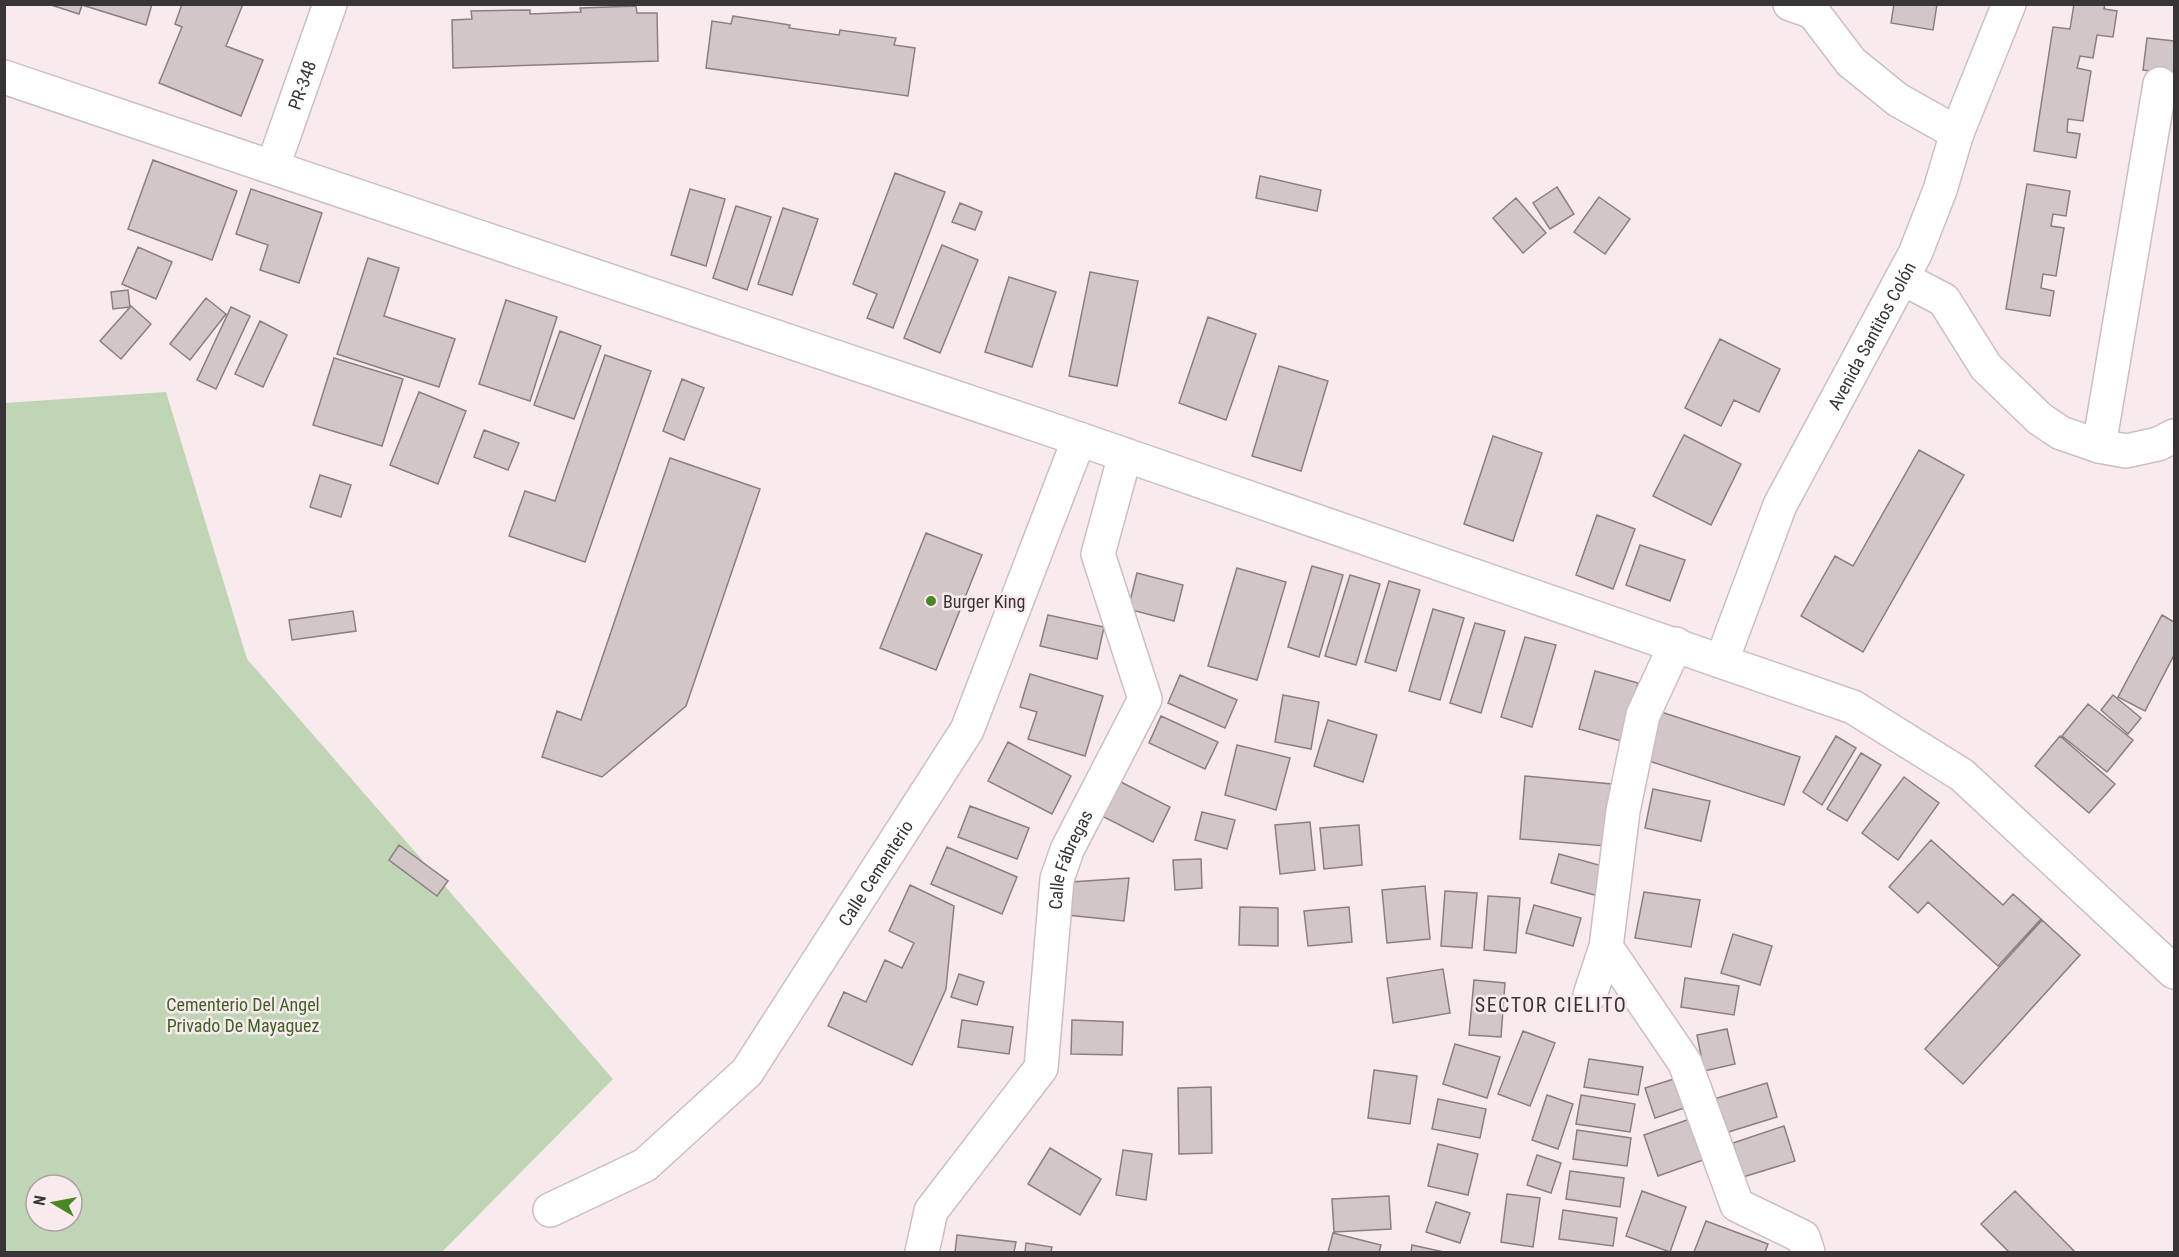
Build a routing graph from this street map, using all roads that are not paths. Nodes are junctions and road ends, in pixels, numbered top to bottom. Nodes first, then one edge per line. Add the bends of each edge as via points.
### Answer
1 (330, 4) edge
2 (2009, 4) edge
3 (1806, 7) edge
4 (4, 76) edge
5 (2160, 84) dead end
6 (1957, 134) junction
7 (273, 166) junction
8 (1902, 278) junction
9 (2175, 436) edge
10 (1079, 439) junction
11 (2099, 446) junction
12 (1125, 455) junction
13 (1676, 644) junction
14 (1722, 660) junction
15 (1606, 947) junction
16 (2175, 972) edge
17 (1590, 995) dead end
18 (550, 1210) dead end
19 (922, 1252) edge
20 (1808, 1252) edge

1 - 7 street, PR-348 / PR-348
2 - 6 street, Avenida Santitos Colón
3 - 6 street via 1851,62 1898,100
4 - 7 street
5 - 11 street
6 - 8 street, Avenida Santitos Colón via 1936,200
7 - 10 street
8 - 11 street via 1944,300 1986,367 2040,419 2061,434
8 - 14 street, Avenida Santitos Colón via 1779,505
9 - 11 street via 2158,444 2126,450
10 - 12 street
10 - 18 street, Calle Cementerio via 967,730 747,1072 645,1165
12 - 13 street
12 - 19 street, Calle Fábregas via 1098,554 1145,699 1067,850 1057,879 1041,1068 931,1211
13 - 14 street
13 - 15 street via 1643,715 1623,811
14 - 16 street via 1852,707 1962,775
15 - 17 street
15 - 20 street via 1685,1063 1737,1205 1803,1237

